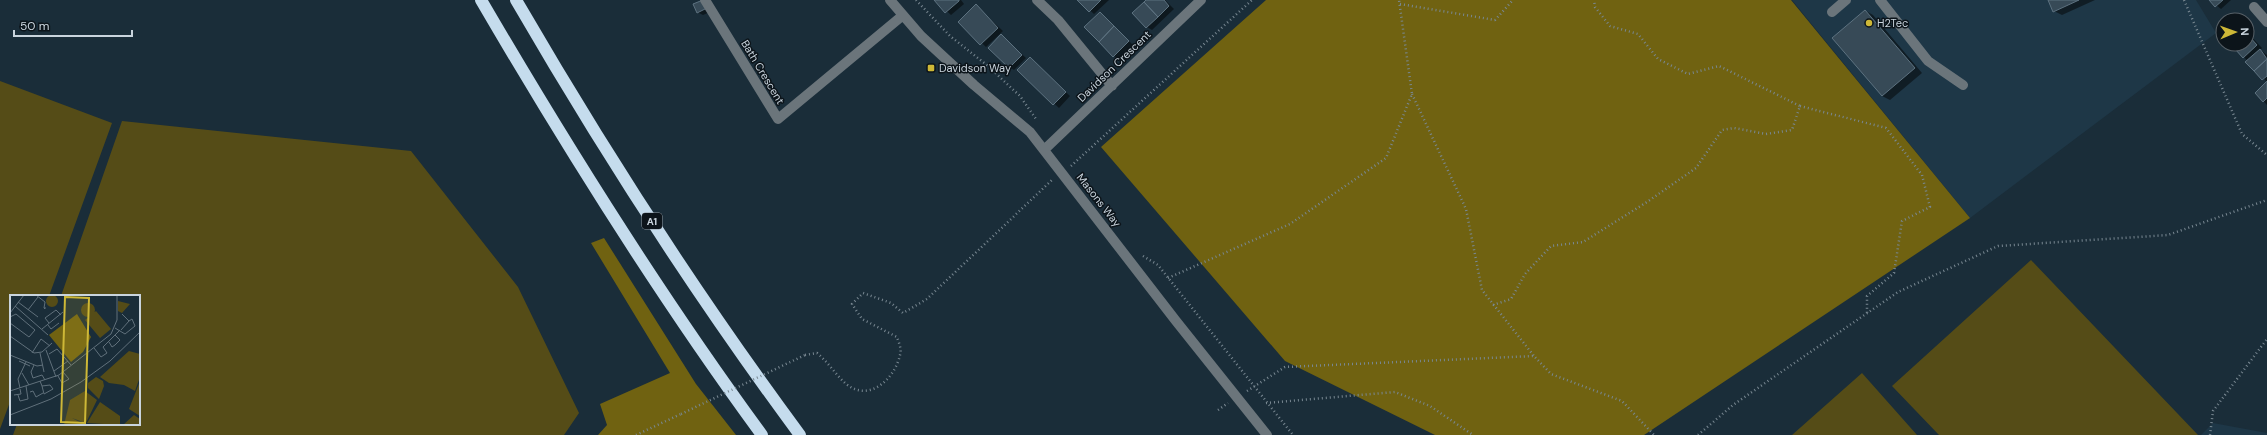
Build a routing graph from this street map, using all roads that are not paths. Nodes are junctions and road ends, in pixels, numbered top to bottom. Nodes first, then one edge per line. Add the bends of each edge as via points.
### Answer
1 (482, 0) edge
2 (516, 0) edge
3 (705, 0) edge
4 (890, 0) edge
5 (1037, 0) edge
6 (1201, 0) edge
7 (1846, 0) edge
8 (1880, 0) edge
9 (2254, 7) dead end
10 (1832, 12) dead end
11 (902, 16) junction
12 (2267, 22) edge
13 (1963, 85) dead end
14 (1112, 86) junction
15 (1044, 150) junction
16 (762, 435) edge
17 (800, 435) edge
18 (1267, 435) edge

1 - 16 highway via 605,203 672,306
2 - 17 highway, A1 via 616,165 674,254
3 - 11 street, Bath Crescent via 778,119
4 - 11 street, Masons Way
5 - 14 street via 1058,20
6 - 14 street, Davidson Crescent
7 - 10 street
8 - 13 street via 1928,61
9 - 12 street
11 - 15 street, Masons Way via 974,85 1030,132
14 - 15 street, Davidson Crescent
15 - 18 street, Masons Way

